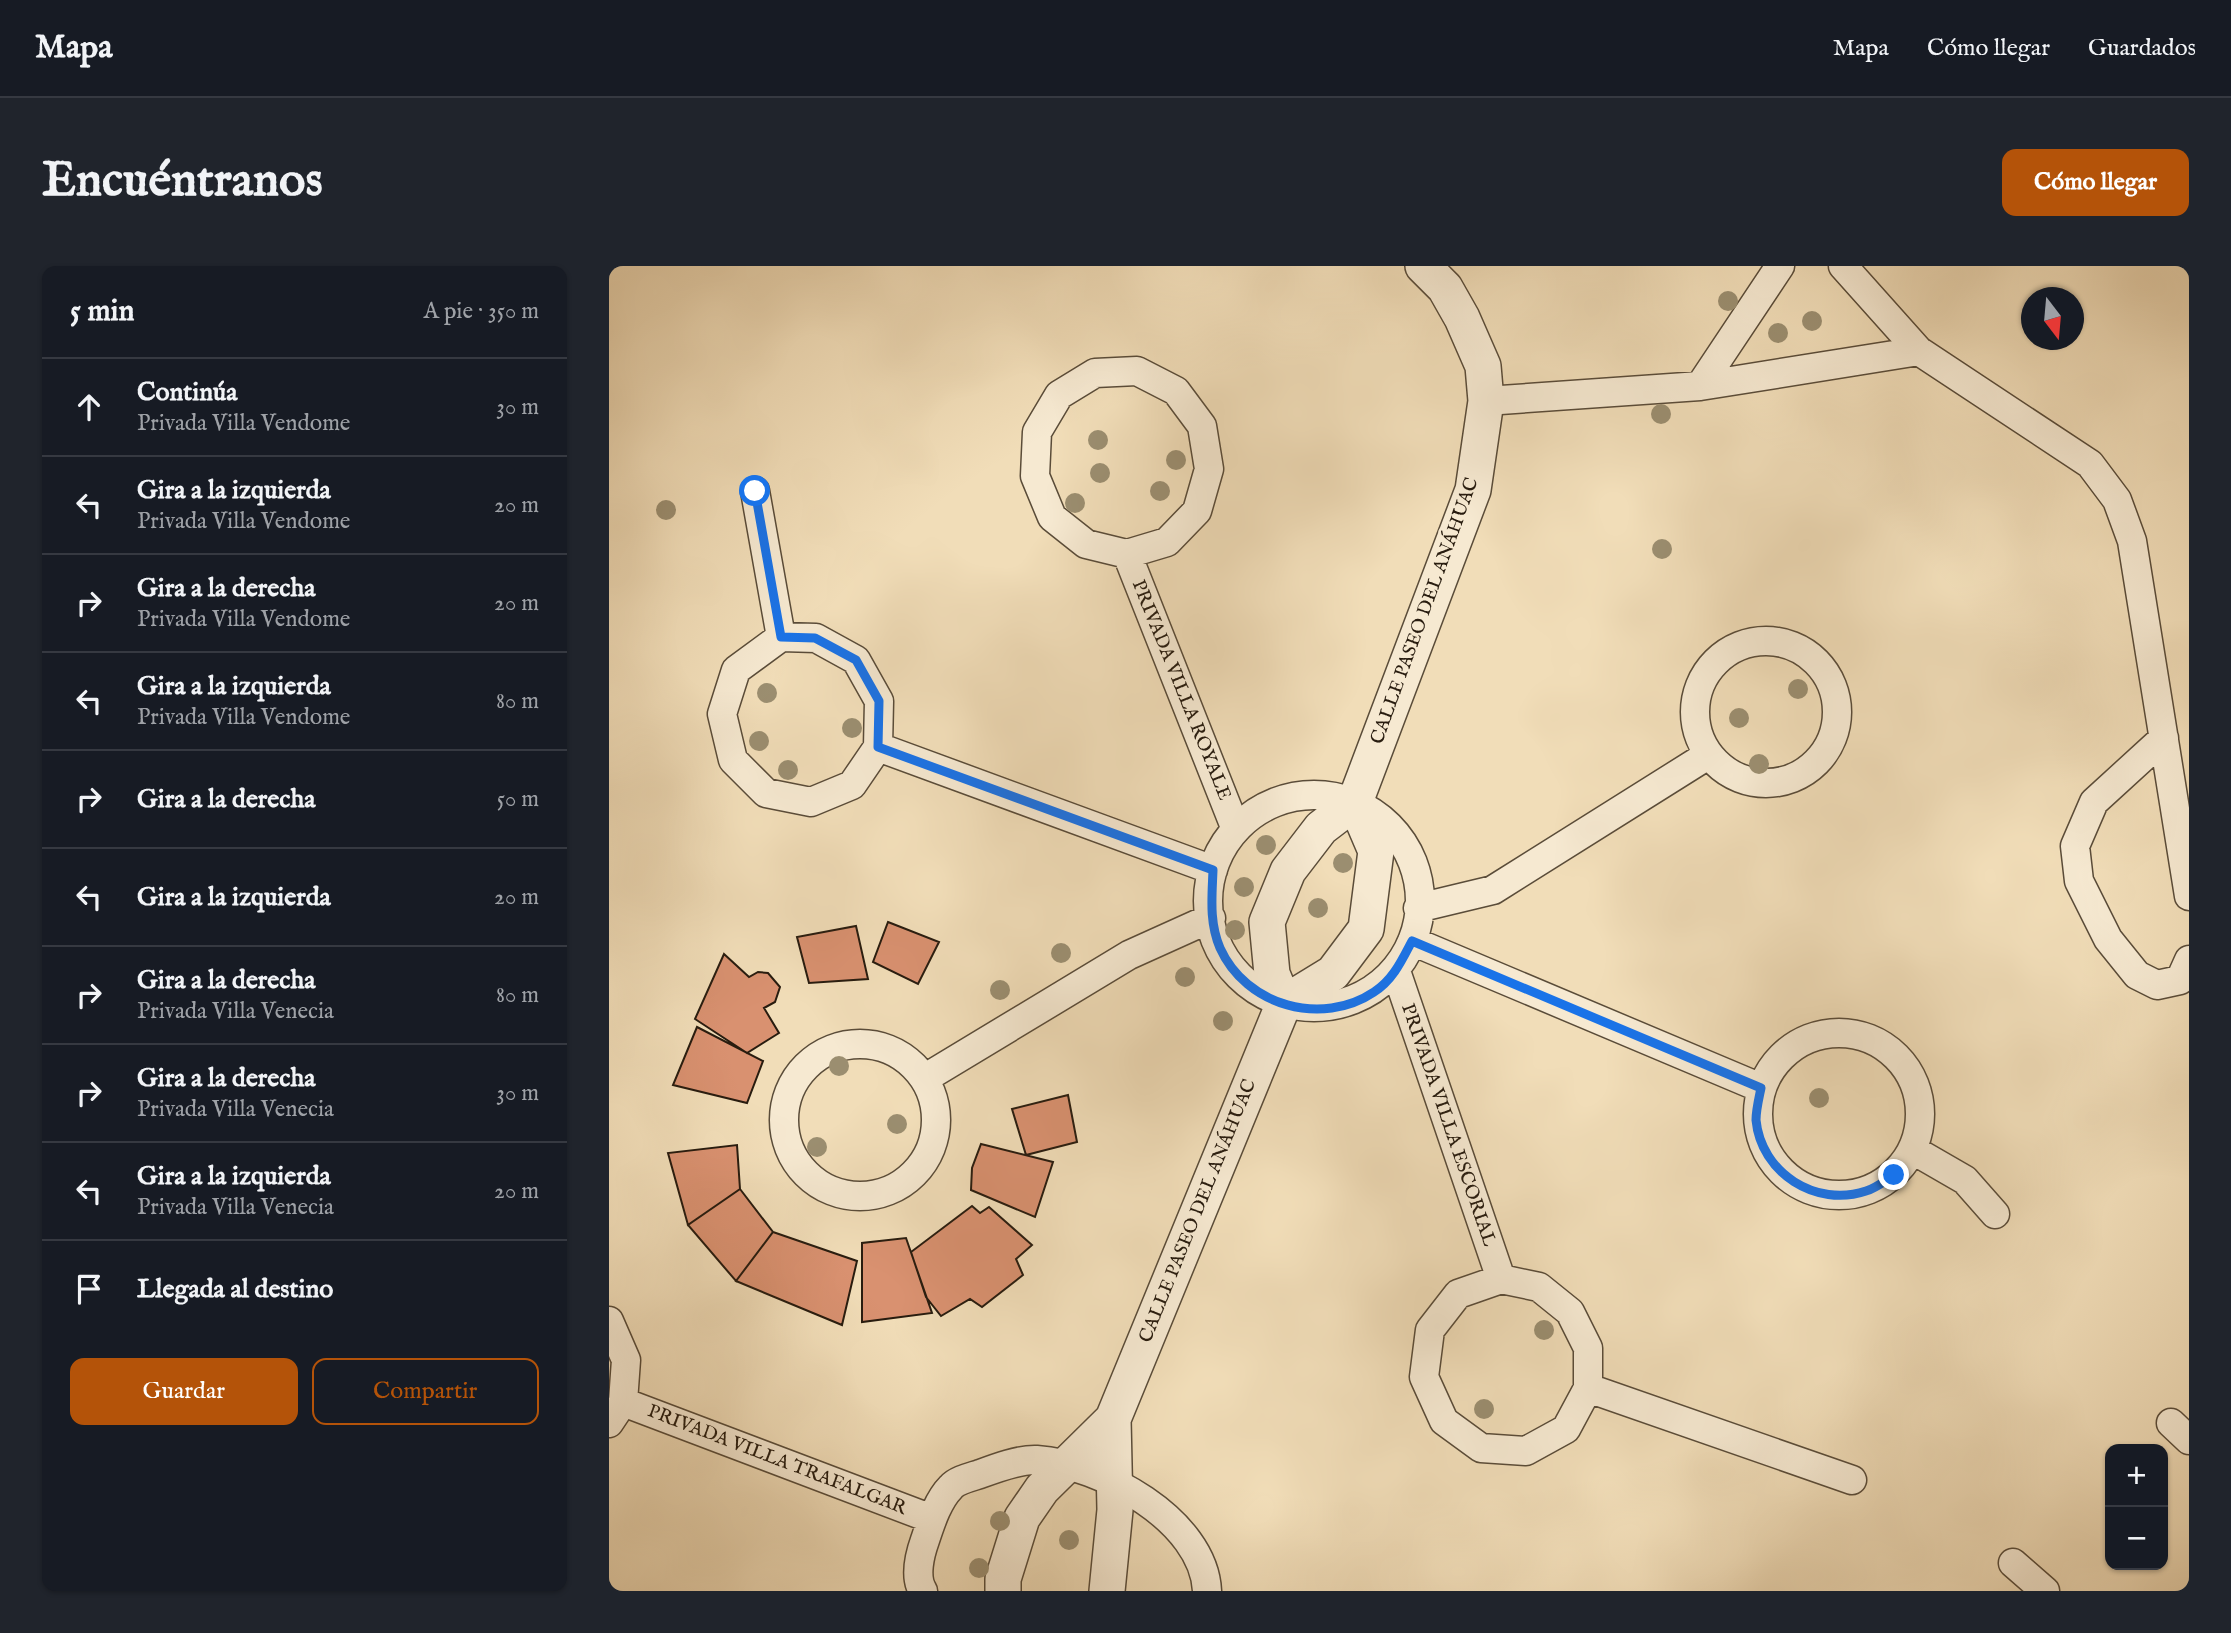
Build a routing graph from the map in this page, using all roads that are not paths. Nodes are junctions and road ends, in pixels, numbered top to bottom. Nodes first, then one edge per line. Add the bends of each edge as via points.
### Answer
1 (1423, 266) edge
2 (1780, 266) edge
3 (1843, 266) edge
4 (1919, 351) junction
5 (1700, 386) junction
6 (1486, 401) junction
7 (755, 491) dead end
8 (1127, 554) junction
9 (781, 637) junction
10 (2164, 738) junction
11 (878, 747) junction
12 (1708, 755) junction
13 (1355, 802) junction
14 (1235, 827) junction
15 (1213, 870) junction
16 (2189, 897) edge
17 (1418, 908) junction
18 (1211, 918) junction
19 (1412, 941) junction
20 (2189, 961) edge
21 (1396, 971) junction
22 (1283, 1003) junction
23 (927, 1077) junction
24 (1761, 1088) junction
25 (1913, 1150) junction
26 (1995, 1214) dead end
27 (1501, 1279) junction
28 (609, 1321) edge
29 (1588, 1388) junction
30 (616, 1413) edge
31 (1113, 1419) junction
32 (1066, 1464) junction
33 (1852, 1480) dead end
34 (1115, 1483) junction
35 (932, 1518) junction
36 (2013, 1563) dead end
37 (916, 1589) edge
38 (1003, 1591) edge
39 (1107, 1591) edge
40 (1207, 1591) edge
41 (2045, 1591) edge

1 - 6 street, CALLE PASEO DEL ANÁHUAC via 1445,288 1462,318 1483,366
2 - 5 street
3 - 4 street
4 - 5 street
4 - 10 street via 2090,464 2117,500 2132,541
5 - 6 street
6 - 13 street, CALLE PASEO DEL ANÁHUAC via 1473,490
7 - 9 street
8 - 8 street, PRIVADA VILLA ROYALE via 1167,542 1197,511 1209,469 1204,437 1202,426 1176,391 1137,371 1095,373 1059,395 1037,432 1035,476 1052,517 1086,544
8 - 14 street, PRIVADA VILLA ROYALE
9 - 11 street via 815,638 856,660 879,701
9 - 11 street via 736,670 722,714 733,760 767,793 811,802 852,785
10 - 16 street
10 - 20 street via 2094,802 2075,846 2079,881 2108,939 2137,975 2157,985 2180,980
11 - 15 street
12 - 12 street via 1737,778 1774,783 1809,769 1832,740 1838,703 1824,668 1794,646 1757,640 1722,655 1699,684 1693,721
12 - 17 street via 1493,890
13 - 14 street via 1332,794 1296,793 1263,804
13 - 17 street via 1394,834 1412,869
13 - 22 street via 1321,828 1288,871 1267,922 1272,974
13 - 22 street via 1376,852 1366,929 1333,973
14 - 15 street
15 - 18 street
17 - 19 street
18 - 22 street via 1221,949 1239,976 1265,997
18 - 23 street via 1129,954
19 - 21 street
19 - 24 street
21 - 22 street via 1376,991 1350,1005 1323,1011
21 - 27 street, PRIVADA VILLA ESCORIAL
22 - 31 street, CALLE PASEO DEL ANÁHUAC
23 - 23 street via 888,1047 840,1044 799,1071 794,1082 781,1116 794,1163 831,1194 881,1196 922,1170 939,1124
24 - 25 street via 1756,1118 1763,1148 1781,1173 1807,1190 1837,1196 1868,1191 1894,1175
24 - 25 street via 1778,1059 1805,1039 1838,1032 1870,1038 1898,1057 1916,1085 1921,1118
25 - 26 street via 1965,1180
27 - 29 street via 1539,1287 1570,1312 1588,1348
27 - 29 street via 1458,1294 1430,1330 1424,1377 1444,1421 1481,1448 1526,1451 1566,1429
28 - 30 street, PRIVADA VILLA TRAFALGAR via 626,1360
29 - 33 street
30 - 35 street, PRIVADA VILLA TRAFALGAR
31 - 32 street
31 - 34 street
32 - 34 street
32 - 35 street via 1034,1460 951,1485
32 - 38 street via 1022,1518
34 - 39 street
34 - 40 street via 1149,1503 1175,1526 1196,1551
35 - 37 street
36 - 41 street

